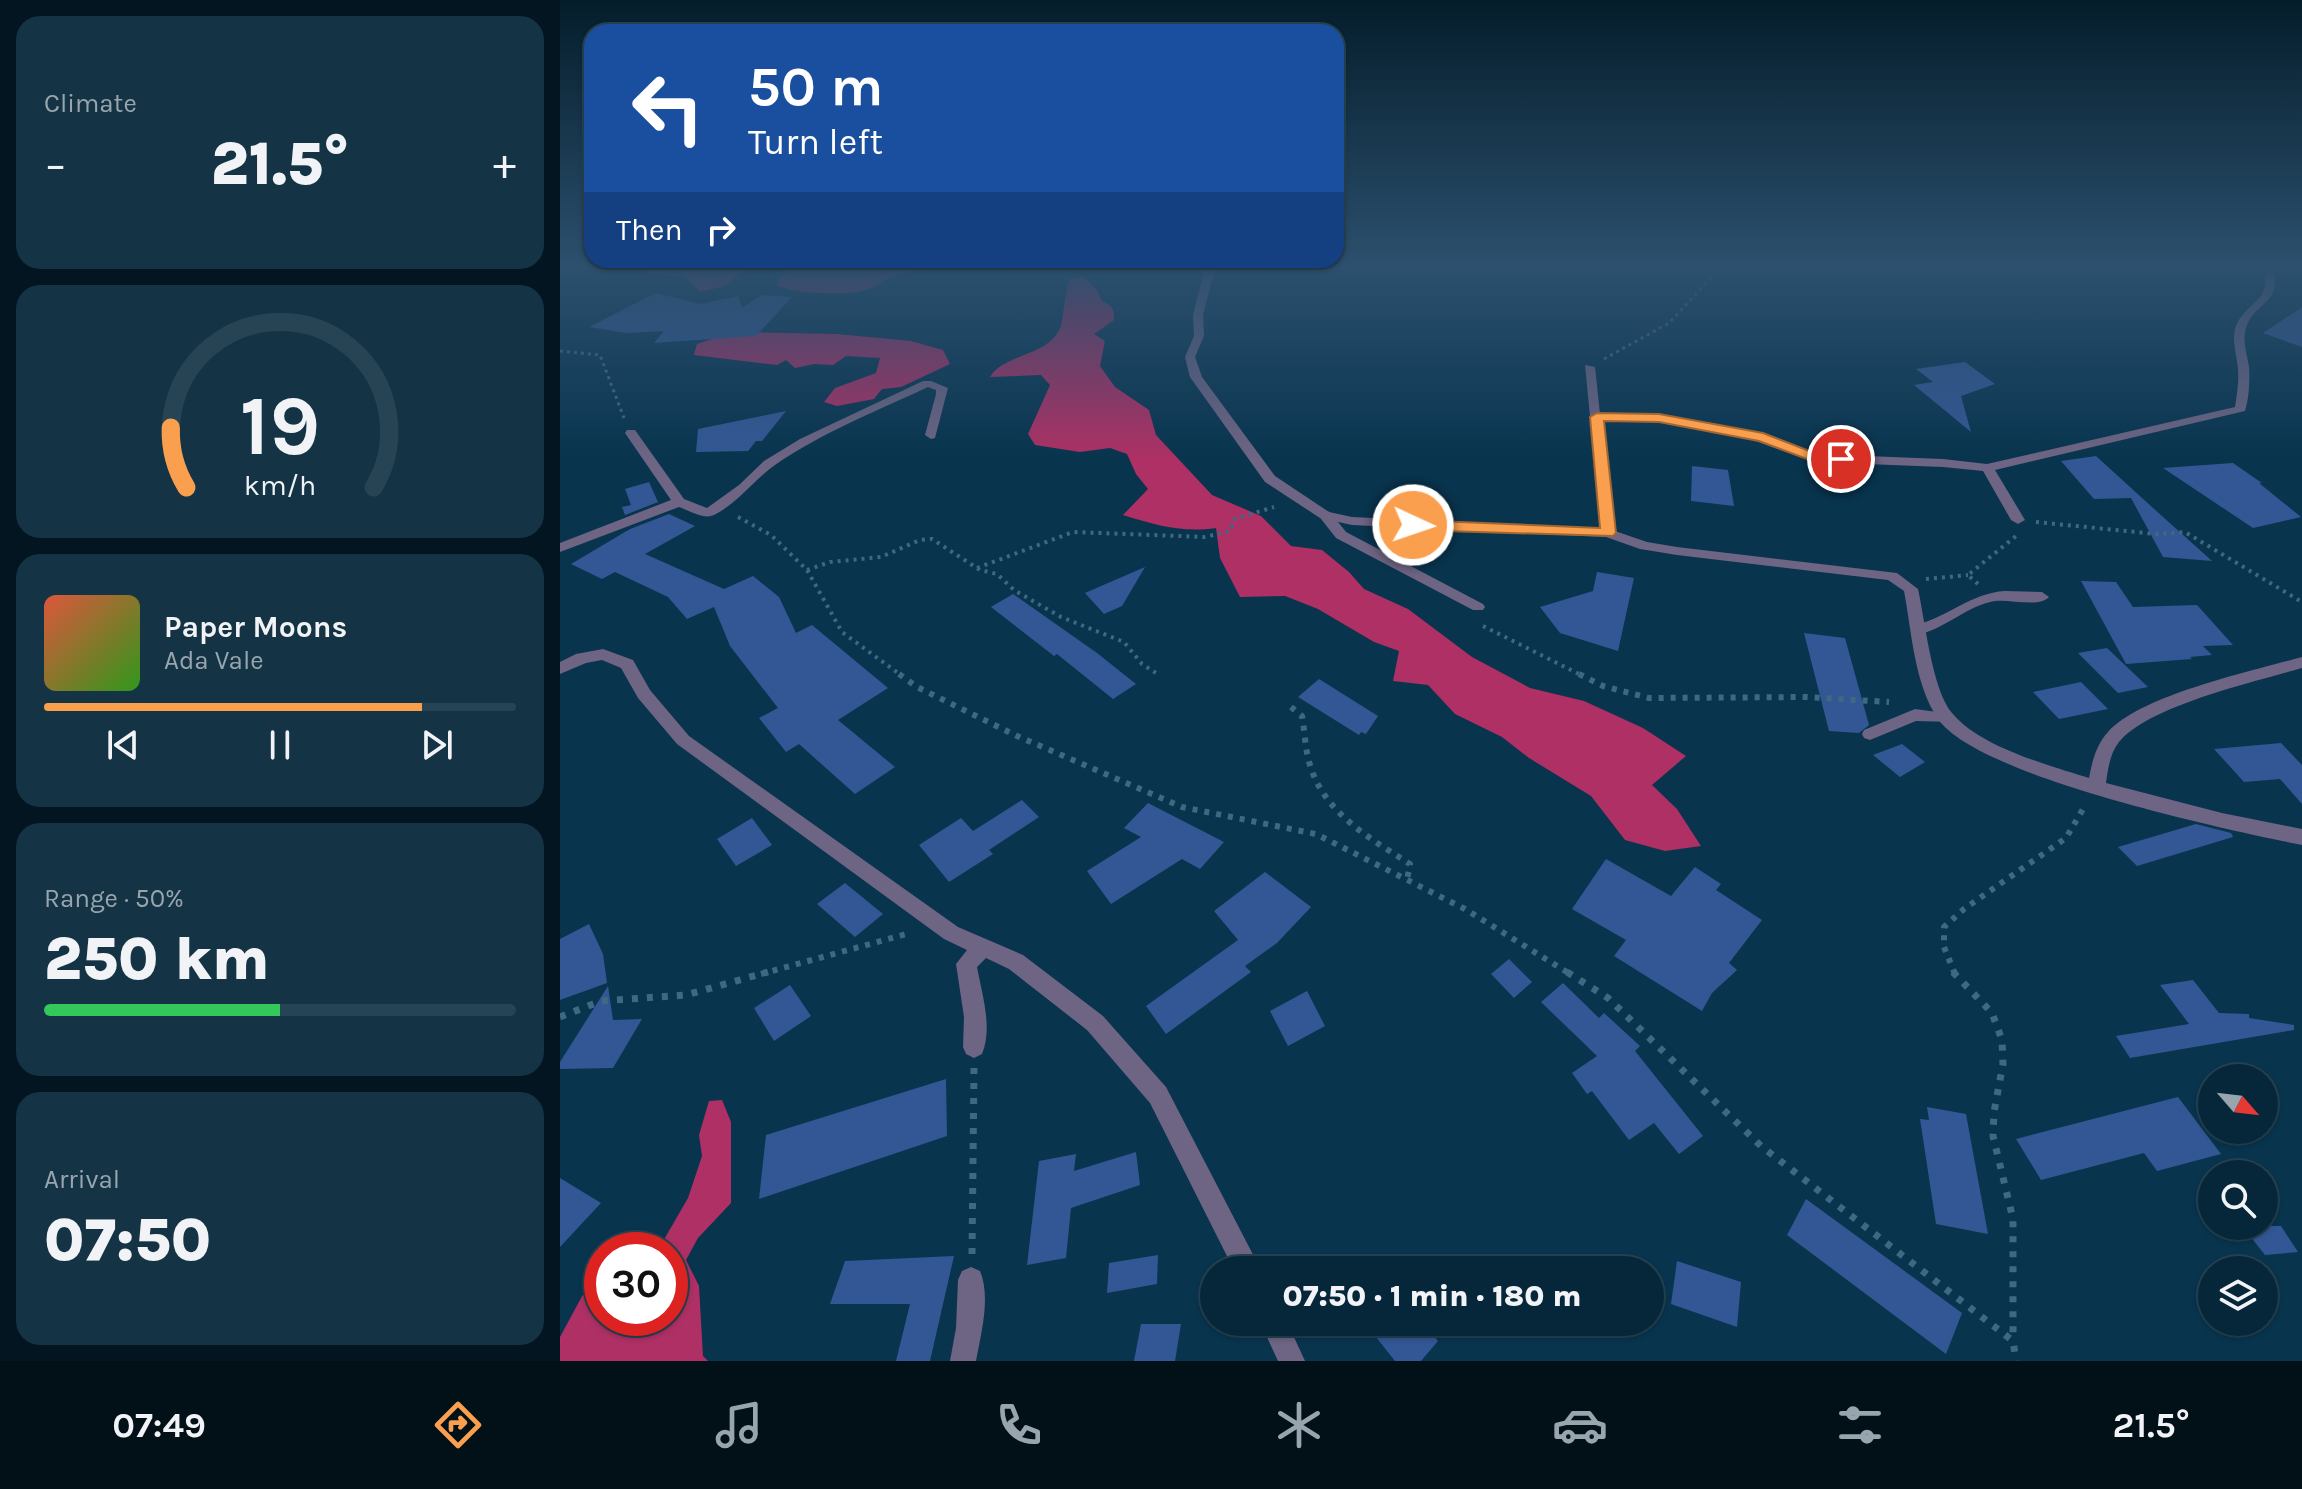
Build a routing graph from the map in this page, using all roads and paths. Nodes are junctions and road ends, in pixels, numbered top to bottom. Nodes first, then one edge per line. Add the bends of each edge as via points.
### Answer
1 (1199, 332) edge
2 (1654, 332) edge
3 (2241, 332) edge
4 (560, 351) edge
5 (1589, 367) joint
6 (1597, 417) junction
7 (631, 433) joint
8 (931, 435) dead end
9 (1987, 468) junction
10 (1290, 495) junction
11 (679, 502) junction
12 (708, 513) junction
13 (1325, 515) junction
14 (2018, 520) junction
15 (1608, 533) junction
16 (560, 548) edge
17 (976, 569) junction
18 (807, 570) junction
19 (1968, 575) junction
20 (1903, 582) junction
21 (1988, 597) junction
22 (2042, 597) dead end
23 (2302, 602) edge
24 (1478, 607) joint
25 (1921, 629) junction
26 (2300, 664) edge
27 (560, 668) edge
28 (1159, 675) dead end
29 (1291, 707) dead end
30 (1915, 715) junction
31 (1946, 718) junction
32 (1870, 734) dead end
33 (2097, 786) junction
34 (2302, 837) edge
35 (1407, 880) junction
36 (930, 918) junction
37 (984, 947) junction
38 (560, 1017) edge
39 (974, 1047) joint
40 (1241, 1256) edge
41 (971, 1280) joint
42 (1280, 1336) edge
43 (2013, 1341) junction
44 (963, 1361) edge
45 (1292, 1361) edge
46 (2016, 1361) edge

1 - 10 street via 1190,357 1196,377 1238,439
2 - 5 path
3 - 9 street via 2241,409
4 - 7 path via 600,355
5 - 6 street
6 - 9 street via 1659,418 1747,434 1815,458
6 - 15 street
7 - 11 street
8 - 12 street via 943,398 942,388 927,383 804,442
9 - 14 street
10 - 13 street
10 - 17 path via 1276,507 1235,519 1230,531 1205,537 1073,532
11 - 12 street
11 - 16 street
12 - 18 path via 732,514 771,535
13 - 15 street via 1352,521
13 - 24 street via 1341,535
14 - 19 path via 2023,531
14 - 23 path via 2156,534 2185,532
15 - 20 street via 1656,548 1892,576
17 - 18 path via 936,540 911,541 891,554 866,559 827,559
17 - 28 path via 997,574 1061,617 1124,642
18 - 35 path via 842,632 917,687 1182,807 1316,834
19 - 20 path
19 - 21 path
20 - 25 street via 1911,589
21 - 22 street
21 - 25 street
24 - 30 path via 1467,617 1603,686 1649,698 1883,700
25 - 31 street via 1934,695
26 - 33 street via 2155,711 2116,733 2101,755
27 - 36 street via 603,654 627,664 644,694 683,740
29 - 35 path via 1302,716 1310,767 1330,803 1366,836 1410,864
30 - 31 street
30 - 32 street
31 - 33 street via 2000,754
33 - 34 street
33 - 43 path via 2066,838 1944,927 1947,966 1987,1005 2004,1053 1993,1126 2013,1220
35 - 43 path via 1465,909 1608,998 1761,1146
36 - 37 street
36 - 38 path via 910,934 686,995 601,1001
37 - 39 street via 966,964
37 - 40 street via 1016,962 1095,1023 1158,1095
39 - 41 path
41 - 44 street
42 - 45 street
43 - 46 path

